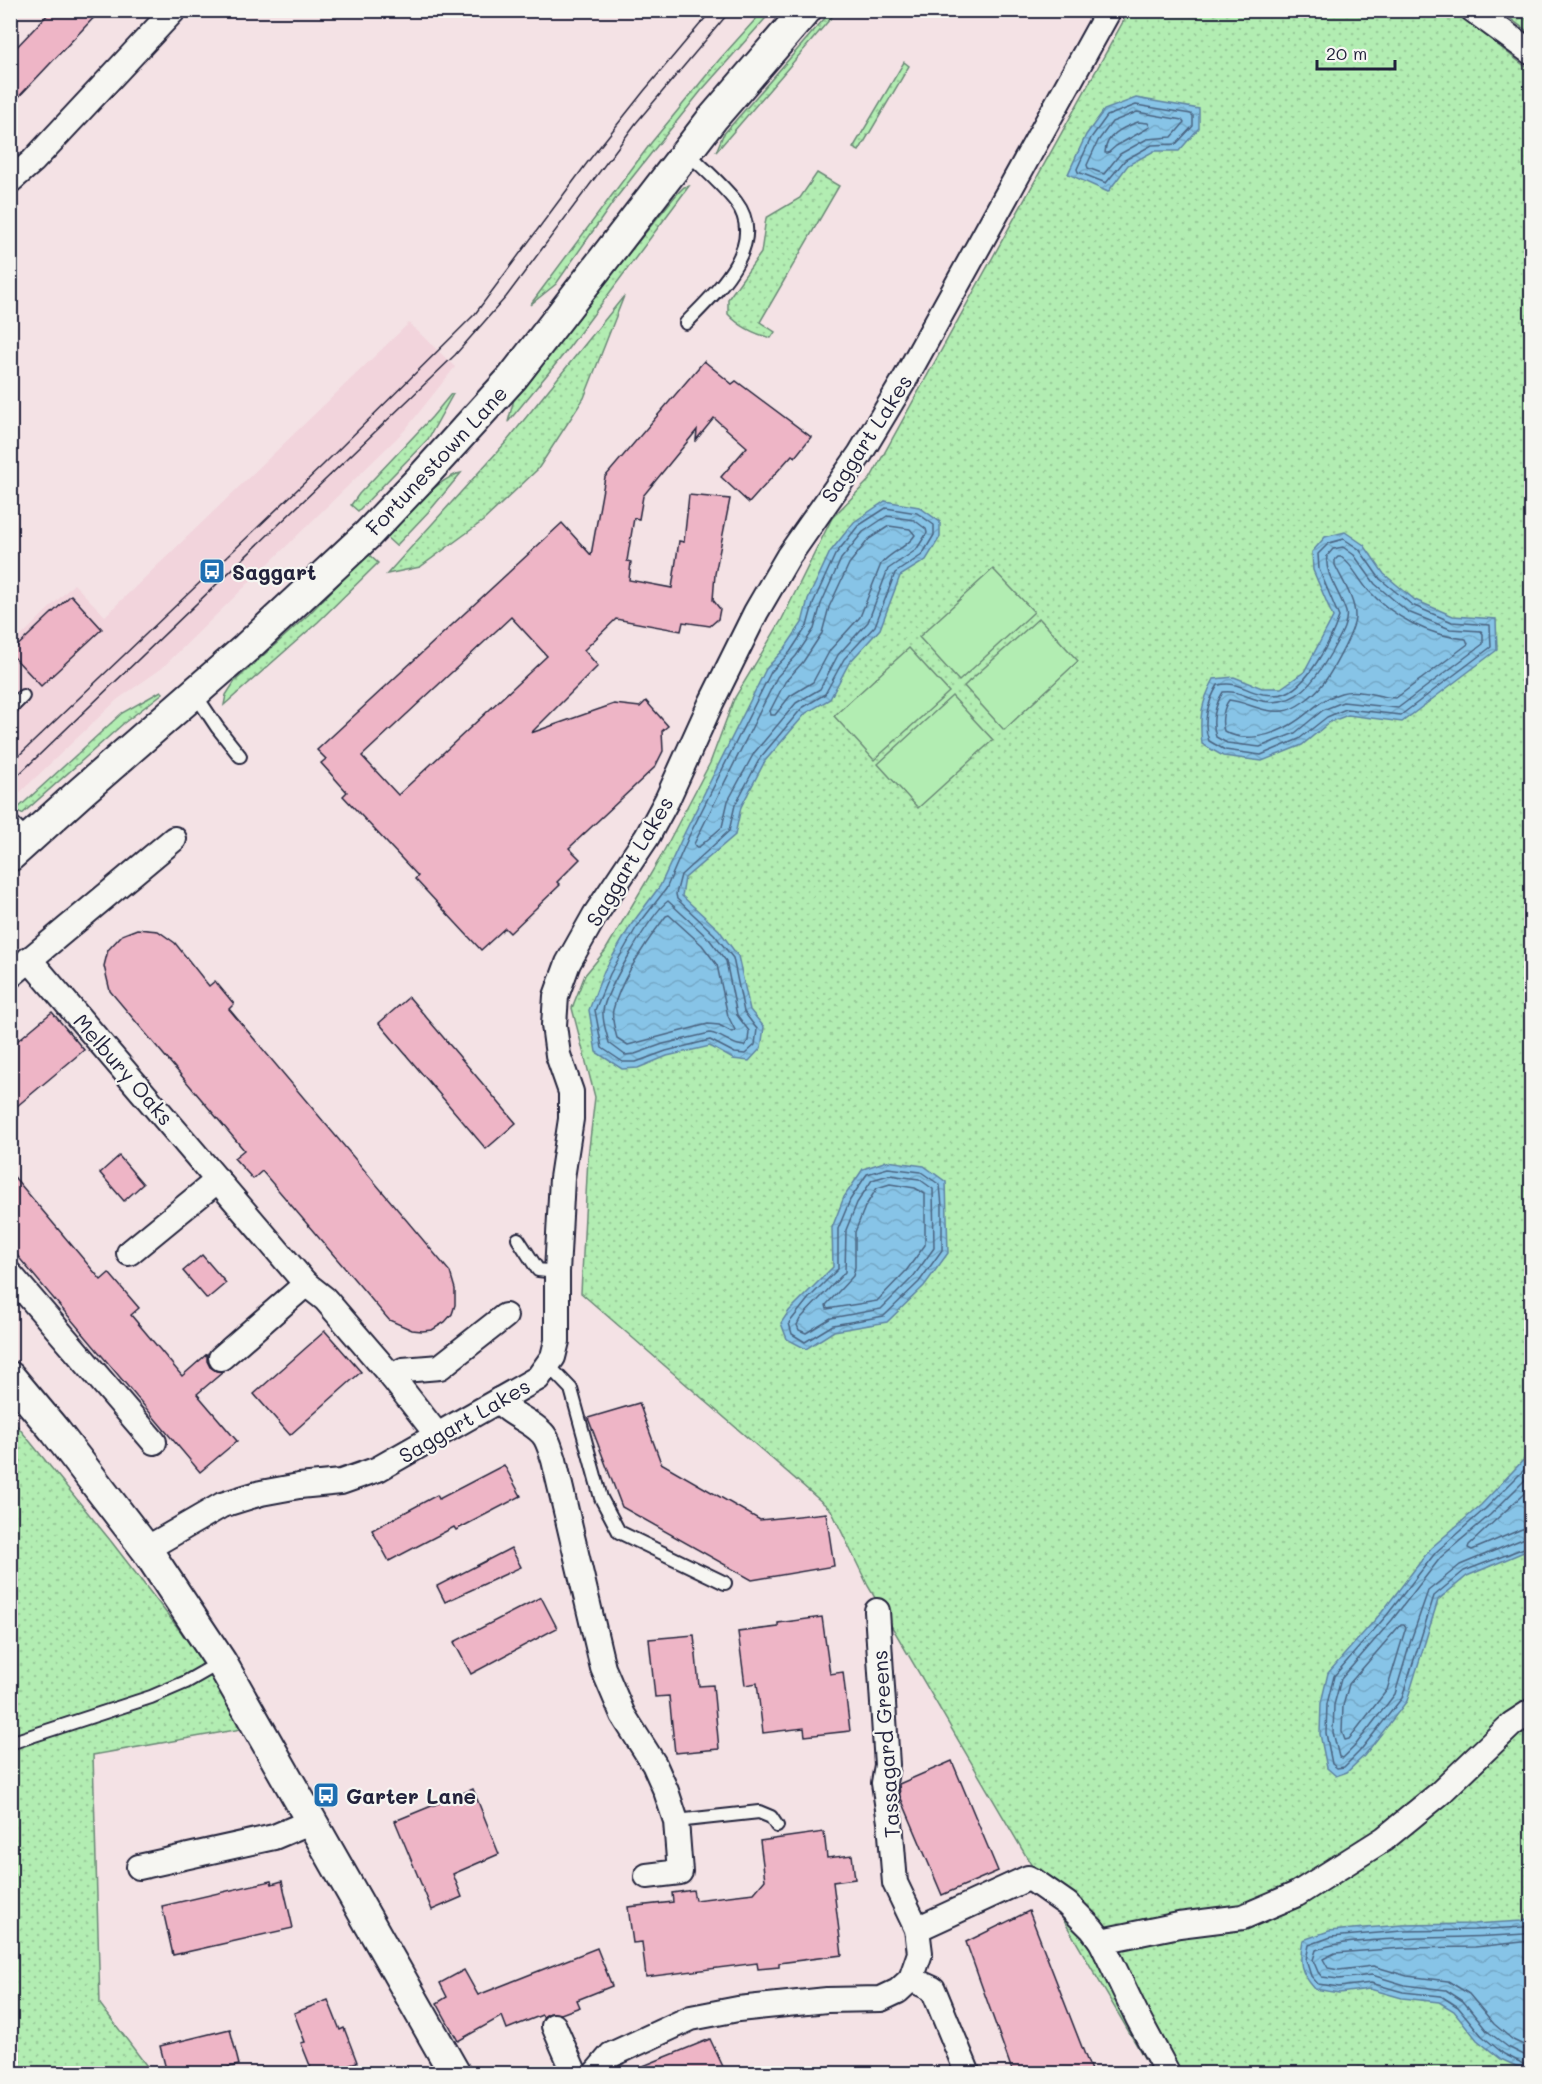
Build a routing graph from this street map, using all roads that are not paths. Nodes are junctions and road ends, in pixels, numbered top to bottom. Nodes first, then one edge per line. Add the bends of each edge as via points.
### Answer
1 (174, 10) edge
2 (806, 10) edge
3 (1109, 10) edge
4 (1473, 10) edge
5 (1532, 53) edge
6 (686, 152) junction
7 (10, 181) edge
8 (686, 322) dead end
9 (195, 694) junction
10 (24, 696) dead end
11 (10, 709) edge
12 (240, 756) dead end
13 (17, 838) edge
14 (174, 839) dead end
15 (29, 959) junction
16 (10, 976) edge
17 (218, 1180) junction
18 (518, 1239) dead end
19 (129, 1252) dead end
20 (557, 1272) junction
21 (10, 1274) edge
22 (306, 1284) junction
23 (506, 1316) dead end
24 (221, 1358) dead end
25 (548, 1365) junction
26 (392, 1377) junction
27 (15, 1389) edge
28 (499, 1400) junction
29 (438, 1436) junction
30 (154, 1442) dead end
31 (146, 1549) junction
32 (725, 1583) dead end
33 (877, 1611) dead end
34 (221, 1662) junction
35 (1532, 1711) edge
36 (10, 1743) edge
37 (312, 1821) junction
38 (676, 1821) junction
39 (777, 1826) dead end
40 (139, 1867) dead end
41 (647, 1876) dead end
42 (917, 1929) junction
43 (1101, 1941) junction
44 (911, 1978) junction
45 (554, 2026) dead end
46 (455, 2073) edge
47 (575, 2073) edge
48 (595, 2073) edge
49 (968, 2073) edge
50 (1168, 2073) edge

1 - 7 street
2 - 6 street, Fortunestown Lane
3 - 20 street, Saggart Lakes via 905,379 756,612 667,800 568,963 556,996 554,1025 558,1055 571,1092
4 - 5 street
6 - 8 lane via 737,203 746,231 745,244 733,270
6 - 9 street, Fortunestown Lane via 570,305 470,426 367,535
9 - 12 lane
9 - 13 street, Fortunestown Lane
10 - 11 lane
14 - 15 street
15 - 16 street
15 - 17 street, Melbury Oaks
17 - 19 street
17 - 22 street, Melbury Oaks
18 - 20 lane via 538,1270
20 - 25 street, Saggart Lakes via 557,1341
21 - 30 street
22 - 24 street
22 - 26 street, Melbury Oaks via 325,1299
23 - 26 street via 440,1366 404,1370
25 - 28 street, Saggart Lakes via 538,1378
25 - 32 lane via 571,1389 601,1498 619,1532
26 - 29 street, Melbury Oaks
27 - 31 street via 56,1432
28 - 29 street, Saggart Lakes
28 - 38 street via 504,1408 543,1434 554,1460 603,1668 623,1715 654,1764
29 - 31 street, Saggart Lakes via 378,1469 340,1482 261,1493 222,1505
31 - 34 street
33 - 42 street, Tassagard Greens via 887,1765 884,1783 896,1883
34 - 36 lane via 151,1697
34 - 37 street
35 - 43 street via 1512,1724 1439,1794 1384,1839 1297,1894 1243,1917
37 - 40 street via 274,1837
37 - 46 street
38 - 39 lane via 759,1812 771,1817
38 - 41 street via 680,1872
42 - 43 street via 1028,1878 1067,1904
42 - 44 street, Tassagard Greens via 920,1953
43 - 50 street
44 - 48 street via 898,1991 881,1999 827,2000 691,2018 611,2055
44 - 49 street via 933,1989
45 - 47 street

